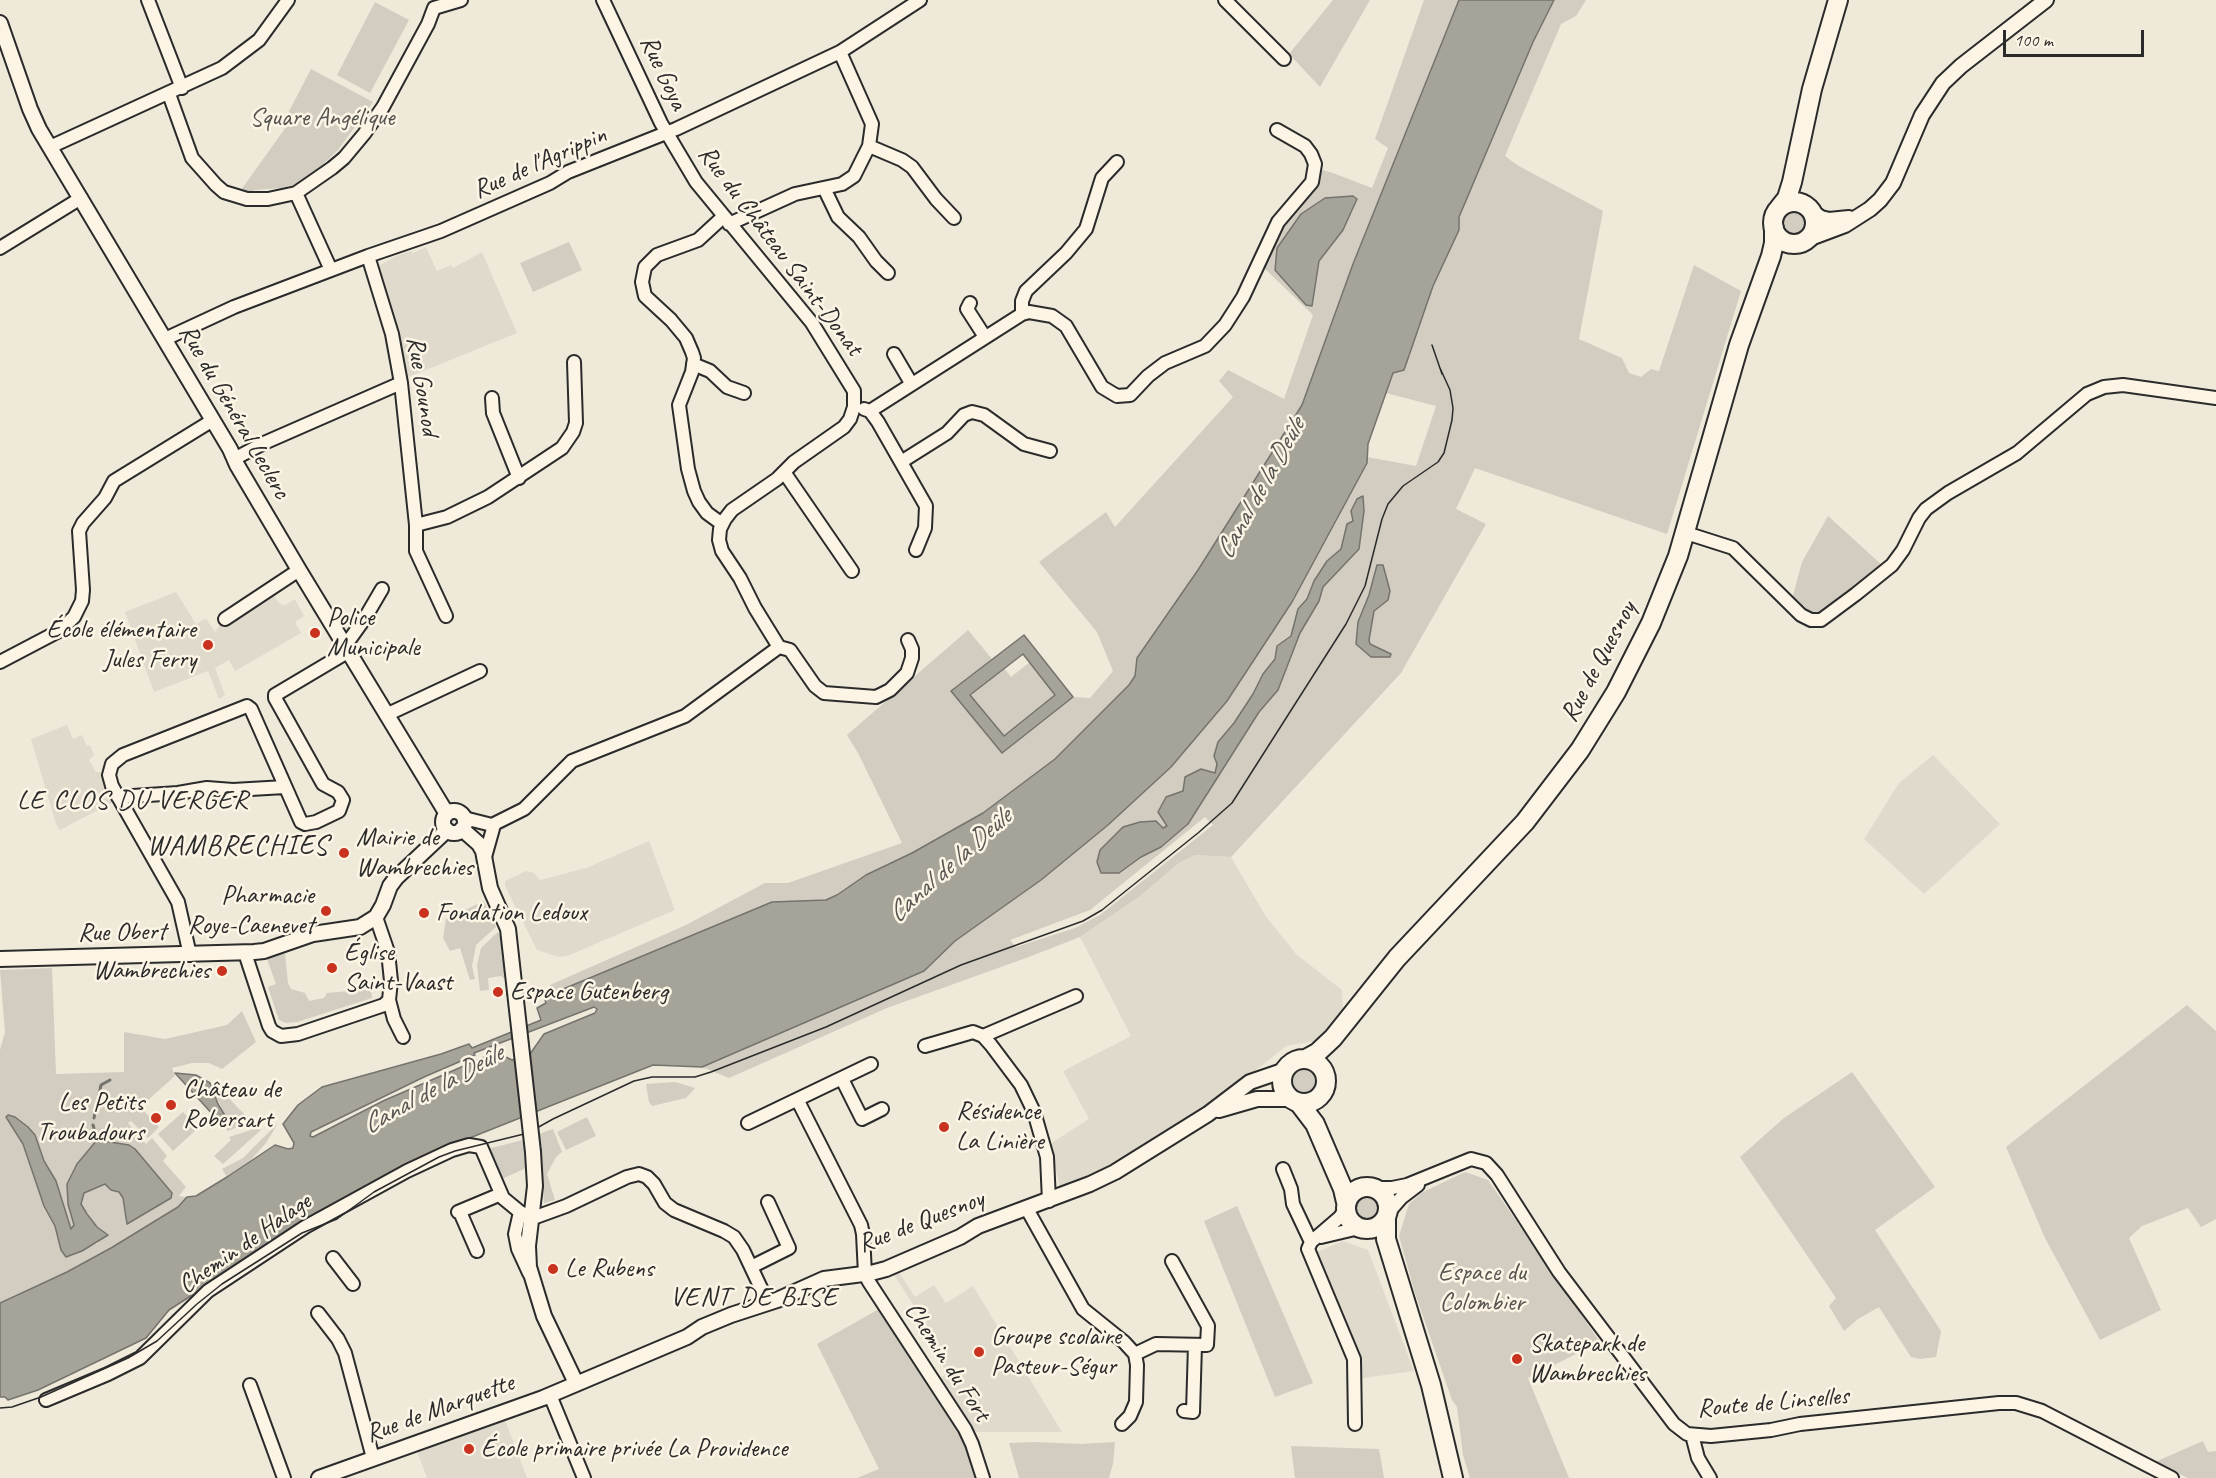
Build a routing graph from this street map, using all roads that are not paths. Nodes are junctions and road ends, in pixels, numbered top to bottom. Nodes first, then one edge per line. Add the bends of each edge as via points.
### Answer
1 (148, 0) edge
2 (288, 0) edge
3 (461, 0) edge
4 (603, 0) edge
5 (920, 0) edge
6 (1225, 0) edge
7 (1838, 0) edge
8 (2046, 0) edge
9 (434, 4) edge
10 (901, 6) edge
11 (0, 23) edge
12 (840, 52) junction
13 (1284, 59) dead end
14 (182, 88) junction
15 (169, 94) junction
16 (1277, 130) dead end
17 (667, 133) junction
18 (869, 146) junction
19 (50, 147) junction
20 (1800, 154) junction
21 (1117, 162) dead end
22 (824, 188) junction
23 (296, 193) junction
24 (81, 198) junction
25 (1779, 208) junction
26 (1810, 210) junction
27 (1865, 213) junction
28 (954, 218) dead end
29 (726, 220) junction
30 (1774, 228) junction
31 (1802, 242) junction
32 (0, 248) edge
33 (368, 256) junction
34 (331, 270) junction
35 (888, 273) dead end
36 (970, 303) dead end
37 (1752, 308) junction
38 (1022, 314) junction
39 (985, 337) junction
40 (165, 339) junction
41 (894, 354) dead end
42 (574, 362) dead end
43 (693, 364) junction
44 (402, 383) junction
45 (911, 383) junction
46 (744, 393) dead end
47 (492, 398) dead end
48 (2216, 398) edge
49 (854, 407) junction
50 (870, 411) junction
51 (213, 420) junction
52 (1050, 451) dead end
53 (234, 459) junction
54 (901, 462) junction
55 (784, 472) junction
56 (519, 478) junction
57 (722, 524) junction
58 (416, 525) junction
59 (1686, 533) junction
60 (916, 550) dead end
61 (299, 570) junction
62 (852, 571) dead end
63 (382, 590) dead end
64 (446, 616) dead end
65 (225, 619) dead end
66 (908, 640) dead end
67 (779, 647) junction
68 (347, 649) junction
69 (0, 662) edge
70 (480, 670) dead end
71 (386, 715) junction
72 (285, 787) junction
73 (118, 797) junction
74 (447, 814) junction
75 (463, 824) junction
76 (494, 825) junction
77 (447, 830) junction
78 (484, 858) junction
79 (376, 917) junction
80 (245, 953) junction
81 (190, 956) junction
82 (0, 959) edge
83 (1381, 979) junction
84 (1076, 996) dead end
85 (386, 1002) junction
86 (983, 1036) junction
87 (403, 1037) dead end
88 (925, 1046) dead end
89 (1306, 1059) junction
90 (871, 1064) dead end
91 (1285, 1070) junction
92 (842, 1079) junction
93 (1324, 1083) junction
94 (798, 1101) junction
95 (1295, 1101) junction
96 (882, 1109) dead end
97 (1208, 1114) junction
98 (748, 1124) dead end
99 (1283, 1169) dead end
100 (1431, 1176) junction
101 (1370, 1188) junction
102 (501, 1194) junction
103 (1049, 1201) junction
104 (768, 1202) dead end
105 (1346, 1205) junction
106 (1027, 1209) junction
107 (526, 1215) junction
108 (1387, 1216) junction
109 (1361, 1229) junction
110 (1314, 1240) junction
111 (477, 1251) dead end
112 (333, 1258) dead end
113 (1172, 1261) dead end
114 (751, 1267) junction
115 (865, 1274) junction
116 (353, 1284) dead end
117 (768, 1303) junction
118 (318, 1313) dead end
119 (1409, 1318) junction
120 (1195, 1345) junction
121 (1135, 1354) junction
122 (576, 1383) junction
123 (250, 1385) dead end
124 (1431, 1385) junction
125 (550, 1395) junction
126 (46, 1400) dead end
127 (1184, 1411) dead end
128 (1122, 1424) dead end
129 (1355, 1424) dead end
130 (1692, 1435) junction
131 (374, 1458) junction
132 (284, 1478) edge
133 (319, 1478) edge
134 (584, 1478) edge
135 (983, 1478) edge
136 (1453, 1478) edge
137 (1461, 1478) edge
138 (1710, 1478) edge
139 (2172, 1478) edge

1 - 14 street
2 - 14 street via 268,29 244,53
3 - 9 street
4 - 17 street, Rue Goya
5 - 10 street, Rue de l'Agrippin
6 - 13 street
7 - 20 main road via 1812,89
8 - 27 street via 1943,83 1923,115 1888,191
9 - 23 street via 393,89 364,134 344,158
10 - 12 street, Rue de l'Agrippin
11 - 19 street, Rue du Général Leclerc via 30,109
12 - 17 street, Rue de l'Agrippin
12 - 18 street via 870,115
14 - 15 street
15 - 19 street
15 - 23 street via 192,158 224,192 262,200
16 - 38 street via 1305,146 1311,154 1315,164 1312,182 1278,222 1243,297 1205,346 1165,363 1130,395 1117,396 1102,387 1061,322 1041,312
17 - 29 street, Rue du Château Saint-Donat via 696,182
17 - 33 street, Rue de l'Agrippin via 568,172 441,231
18 - 22 street via 849,180
18 - 28 street via 912,167
19 - 24 street, Rue du Général Leclerc
20 - 25 main road via 1788,194
20 - 26 main road via 1800,182
21 - 38 street via 1102,178 1086,229 1026,291
22 - 29 street via 795,194
22 - 35 street via 838,217
23 - 34 street
24 - 32 street
24 - 40 street, Rue du Général Leclerc
25 - 26 main road via 1795,202
25 - 30 main road
26 - 27 street via 1821,218 1836,221
26 - 31 main road via 1814,226
27 - 31 street
29 - 43 street via 698,240 657,255 643,274 645,296 686,338
29 - 49 street, Rue du Château Saint-Donat via 822,338 852,387
30 - 31 main road via 1785,242
30 - 37 main road, Rue de Quesnoy via 1773,249
31 - 37 main road, Rue de Quesnoy via 1788,250 1776,265
33 - 34 street, Rue de l'Agrippin
33 - 44 street, Rue Gounod via 392,334
34 - 40 street, Rue de l'Agrippin via 228,309
36 - 39 street via 968,309
37 - 59 main road, Rue de Quesnoy
38 - 39 street
39 - 45 street
40 - 51 street, Rue du Général Leclerc
41 - 45 street
42 - 56 street via 577,410 573,432 558,452
43 - 46 street via 710,371 727,387
43 - 57 street via 679,405 688,469 699,502
44 - 53 street
44 - 58 street, Rue Gounod
45 - 50 street
47 - 56 street via 493,413
48 - 59 street via 2123,385 2087,394 2017,453 1926,509 1892,565 1821,620 1802,615 1732,548
49 - 50 street
49 - 55 street via 844,427
50 - 54 street
51 - 53 street, Rue du Général Leclerc
51 - 69 street via 114,481 79,531 83,590 74,617 58,631
52 - 54 street via 1024,444 984,415 972,412
53 - 61 street, Rue du Général Leclerc
54 - 60 street via 926,506 925,528
55 - 57 street via 732,510
55 - 62 street
56 - 58 street via 454,514
57 - 67 street via 722,551
58 - 64 street, Rue Gounod via 417,556
59 - 83 main road, Rue de Quesnoy via 1641,643 1580,750 1525,822
61 - 65 street
61 - 68 street, Rue du Général Leclerc
63 - 68 street
66 - 67 street via 912,658 907,673 890,690 876,697 824,693 790,650
67 - 76 street via 685,716 572,761 528,806
68 - 71 street, Rue du Général Leclerc
68 - 72 street via 274,699 321,781 338,792 343,805 339,811 305,824
70 - 71 street
71 - 74 street, Rue du Général Leclerc
72 - 73 street via 207,788
72 - 73 street via 247,706 117,759 109,775
73 - 81 street via 178,902
74 - 75 street via 456,811
74 - 77 street via 443,821
75 - 76 street
75 - 77 street via 455,832
75 - 78 street via 479,844
76 - 78 street
77 - 79 street via 390,886
78 - 107 street, bridge via 490,888 508,929 536,1186
79 - 80 street, Rue Obert via 360,927 313,934 264,951
79 - 85 street via 390,964 391,989
80 - 81 street, Rue Obert
80 - 85 street via 269,1026 281,1036 298,1034
81 - 82 street, Rue Obert
83 - 89 main road, Rue de Quesnoy via 1328,1043
83 - 93 main road, Rue de Quesnoy via 1332,1053
84 - 86 street
85 - 87 street
86 - 88 street via 965,1033
86 - 103 street via 1021,1085 1034,1112 1046,1150
89 - 91 main road via 1294,1061
89 - 93 main road via 1318,1064
90 - 92 street
91 - 95 main road via 1283,1087
91 - 97 street, Rue de Quesnoy via 1250,1082
92 - 94 street
92 - 96 street via 862,1119
93 - 95 main road via 1313,1101
93 - 101 main road via 1322,1115 1334,1149 1349,1176
94 - 98 street
94 - 115 street via 861,1225
95 - 97 street, Rue de Quesnoy via 1257,1099
95 - 105 main road via 1315,1124
97 - 103 street, Rue de Quesnoy via 1100,1180
99 - 110 street via 1293,1204
100 - 101 street, Route de Linselles via 1400,1187
100 - 108 street, Route de Linselles via 1401,1198
100 - 130 street, Route de Linselles via 1471,1159 1482,1160 1491,1167 1559,1272 1674,1424
101 - 105 main road via 1353,1192
101 - 108 main road via 1386,1199
102 - 107 street
102 - 111 street via 459,1212
102 - 126 street, Chemin de Halage via 481,1147 469,1145 452,1150 312,1222 208,1291 140,1358
103 - 106 street, Rue de Quesnoy
104 - 114 street via 789,1248
105 - 109 main road via 1350,1221
105 - 110 street via 1340,1217
106 - 115 street, Rue de Quesnoy via 978,1226 886,1269
106 - 121 street via 1083,1309
107 - 114 street via 566,1206 625,1178 642,1175 652,1180 665,1203 674,1210 734,1237
107 - 122 street via 531,1277 544,1316
108 - 109 main road via 1375,1228
108 - 119 main road via 1386,1239
109 - 110 street
109 - 119 main road via 1379,1249
110 - 129 street via 1308,1247 1310,1257 1354,1359
112 - 116 street
113 - 120 street via 1208,1326 1207,1345
114 - 117 street
115 - 117 street, Rue de Quesnoy via 828,1278
115 - 135 street, Chemin du Fort via 965,1429
117 - 122 street, Rue de Quesnoy via 702,1327 687,1337
118 - 131 street via 345,1353
119 - 124 main road
120 - 121 street via 1156,1344
120 - 127 street via 1194,1412
121 - 128 street via 1137,1402
122 - 125 street, Rue de Marquette
123 - 132 street
124 - 136 main road
124 - 137 main road via 1442,1407
125 - 131 street, Rue de Marquette
125 - 134 street
130 - 138 street via 1698,1458
130 - 139 street, Route de Linselles via 2016,1403 2042,1411
131 - 133 street, Rue de Marquette

